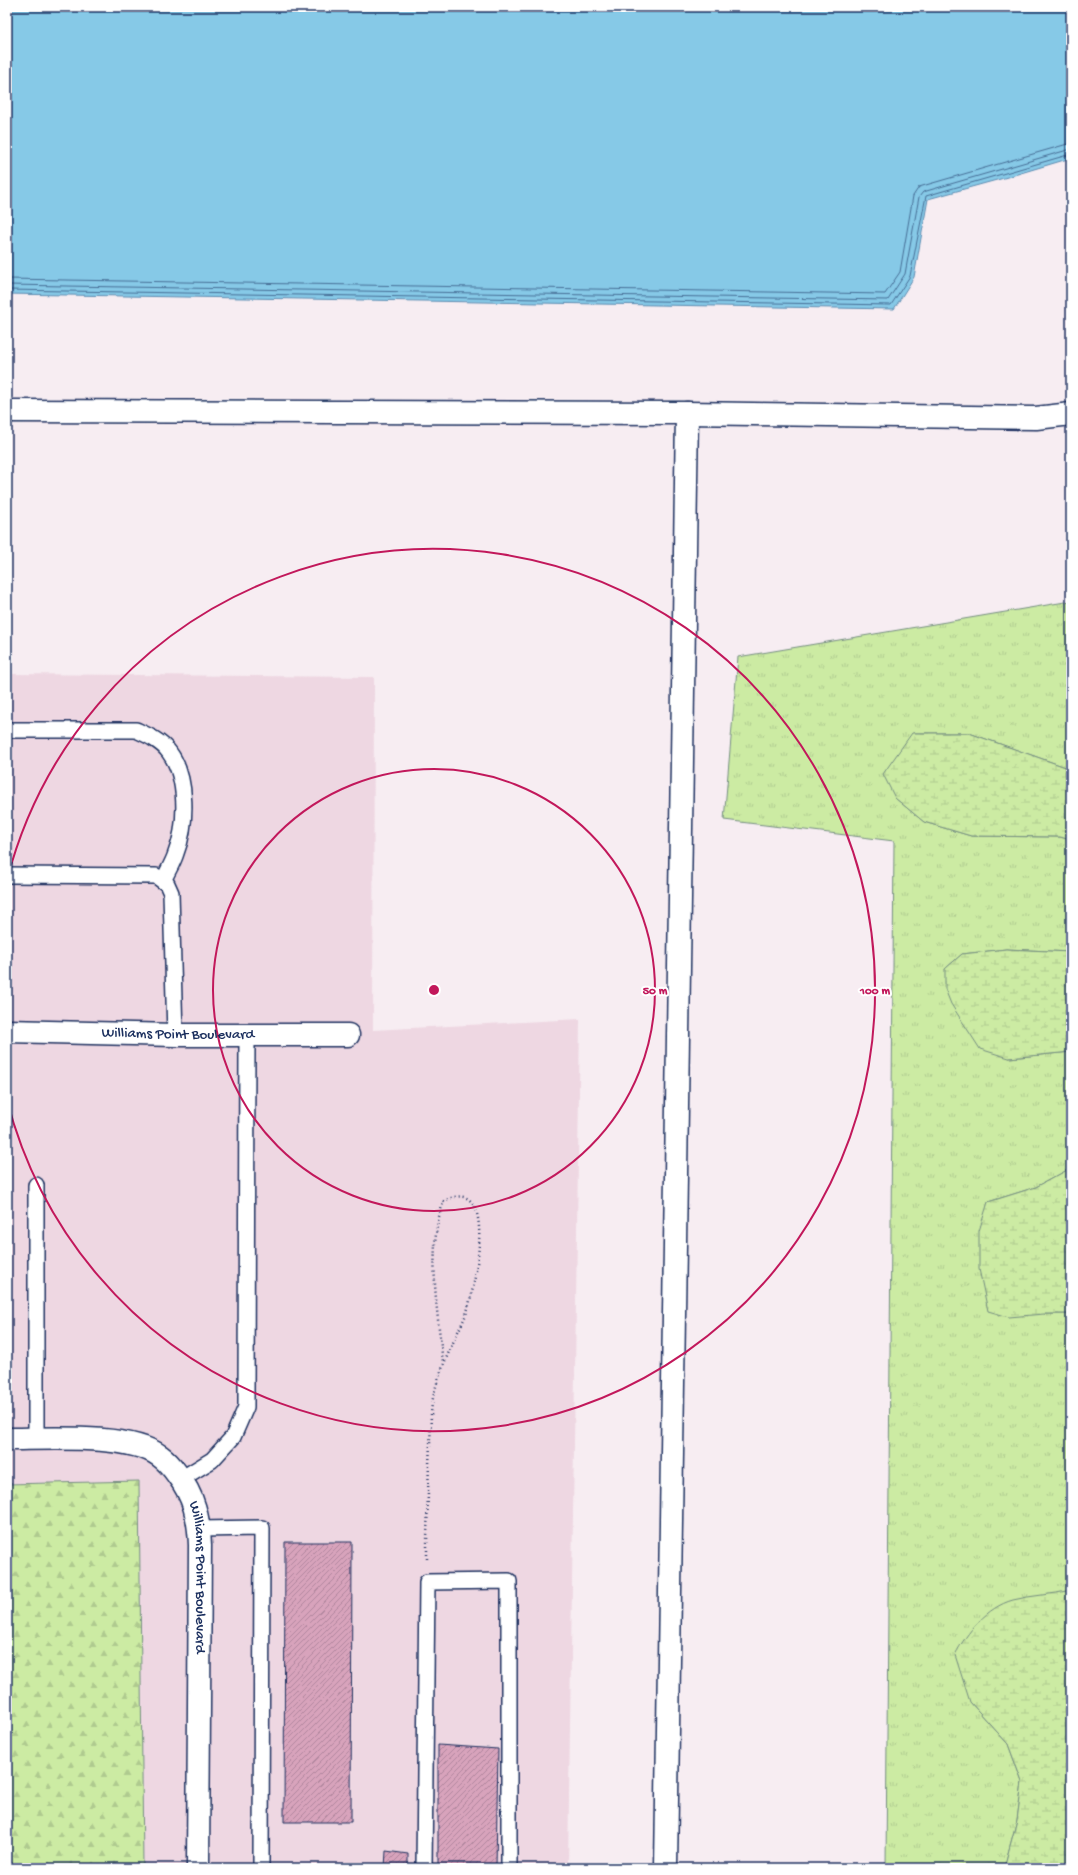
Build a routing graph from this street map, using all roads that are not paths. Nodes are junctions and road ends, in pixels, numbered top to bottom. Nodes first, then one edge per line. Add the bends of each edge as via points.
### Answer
1 (7, 411) edge
2 (687, 413) junction
3 (1071, 414) edge
4 (7, 730) edge
5 (7, 875) edge
6 (163, 881) junction
7 (7, 1031) edge
8 (175, 1035) junction
9 (247, 1035) junction
10 (348, 1035) dead end
11 (36, 1185) dead end
12 (7, 1439) edge
13 (36, 1439) junction
14 (181, 1479) junction
15 (200, 1529) junction
16 (198, 1868) edge
17 (261, 1868) edge
18 (424, 1868) edge
19 (509, 1868) edge
20 (666, 1868) edge

1 - 2 street
2 - 3 street via 1036,418
2 - 20 street
4 - 6 lane via 136,730 154,739 169,752 184,792 184,817 177,852
5 - 6 lane via 156,876
6 - 8 lane via 171,893
7 - 8 street, Williams Point Boulevard
8 - 9 street, Williams Point Boulevard
9 - 10 street, Williams Point Boulevard
9 - 14 lane via 246,1407 233,1437 212,1460
11 - 13 lane
12 - 13 street, Williams Point Boulevard
13 - 14 street, Williams Point Boulevard via 109,1440 132,1444 160,1455
14 - 15 street, Williams Point Boulevard via 196,1508
15 - 16 street, Williams Point Boulevard
15 - 17 lane via 262,1528
18 - 19 lane via 427,1582 509,1581

